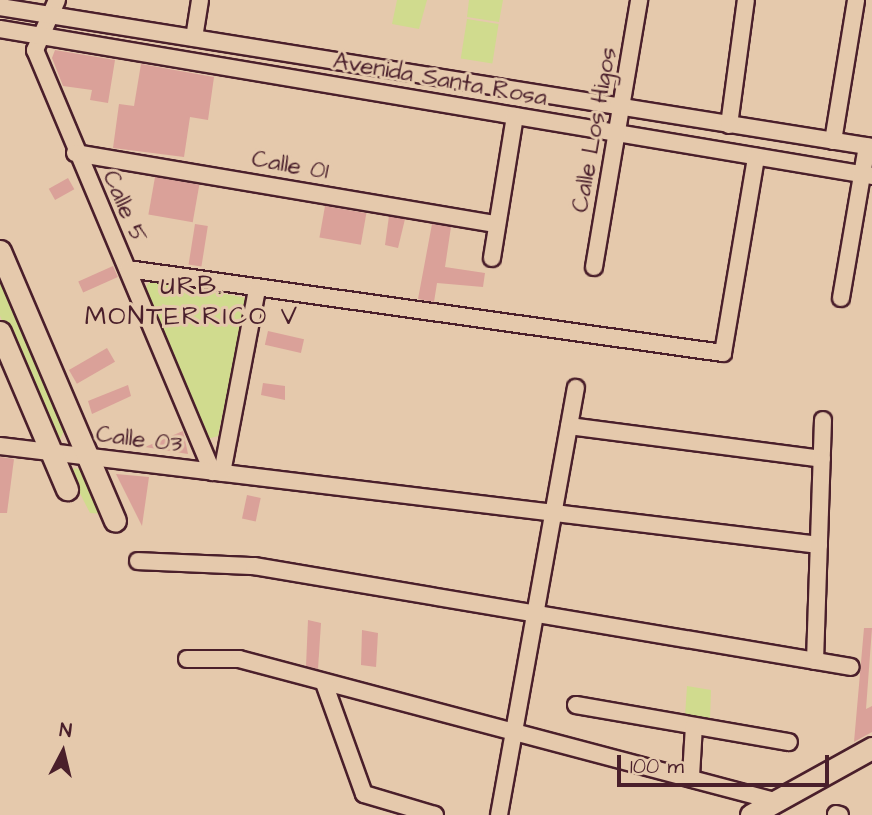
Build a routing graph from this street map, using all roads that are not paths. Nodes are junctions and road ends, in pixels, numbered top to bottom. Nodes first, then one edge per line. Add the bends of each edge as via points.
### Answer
1 (200, 0) edge
2 (639, 0) edge
3 (746, 0) edge
4 (856, 0) edge
5 (0, 7) edge
6 (56, 7) edge
7 (0, 29) edge
8 (37, 36) junction
9 (194, 38) junction
10 (623, 108) junction
11 (514, 116) junction
12 (729, 125) junction
13 (619, 134) junction
14 (833, 141) junction
15 (870, 146) edge
16 (75, 153) junction
17 (757, 157) junction
18 (867, 175) edge
19 (497, 224) junction
20 (0, 251) edge
21 (492, 258) dead end
22 (594, 267) dead end
23 (128, 269) junction
24 (257, 289) junction
25 (841, 298) dead end
26 (0, 332) edge
27 (576, 388) dead end
28 (823, 420) dead end
29 (569, 426) junction
30 (0, 446) edge
31 (51, 452) junction
32 (88, 457) junction
33 (822, 459) junction
34 (217, 472) junction
35 (67, 489) dead end
36 (554, 513) junction
37 (115, 520) dead end
38 (818, 545) junction
39 (138, 561) dead end
40 (537, 612) junction
41 (187, 659) dead end
42 (815, 661) junction
43 (851, 667) dead end
44 (324, 683) junction
45 (576, 705) dead end
46 (694, 726) junction
47 (517, 733) junction
48 (789, 742) dead end
49 (872, 748) edge
50 (691, 776) junction
51 (771, 800) junction
52 (435, 815) edge
53 (499, 815) edge
54 (751, 815) edge

1 - 9 street
2 - 10 street, Calle Los Higos
3 - 12 street
4 - 14 street
5 - 6 street, Avenida Santa Rosa
6 - 8 street
6 - 9 street, Avenida Santa Rosa
7 - 8 street, Avenida Santa Rosa
8 - 11 street, Avenida Santa Rosa
8 - 16 street, Calle 5 via 35,50
9 - 10 street, Avenida Santa Rosa
10 - 12 street, Avenida Santa Rosa
10 - 13 street, Calle Los Higos
11 - 13 street, Avenida Santa Rosa
11 - 19 street
12 - 14 street, Avenida Santa Rosa
13 - 17 street, Avenida Santa Rosa
13 - 22 street, Calle Los Higos
14 - 15 street, Avenida Santa Rosa
15 - 18 street
16 - 19 street, Calle 01
16 - 23 street, Calle 5
17 - 18 street, Avenida Santa Rosa
17 - 24 street via 723,353
18 - 25 street
19 - 21 street
20 - 32 street
23 - 24 street
23 - 34 street, Calle 5
24 - 34 street
26 - 31 street
27 - 29 street
28 - 33 street
29 - 33 street
29 - 36 street
30 - 31 street, Calle 03
31 - 32 street, Calle 03
31 - 35 street
32 - 34 street, Calle 03
32 - 37 street
33 - 38 street
34 - 36 street, Calle 03
36 - 38 street, Calle 03
36 - 40 street
38 - 42 street
39 - 40 street via 254,566
40 - 42 street
40 - 47 street
41 - 44 street via 239,659
42 - 43 street
44 - 47 street
44 - 52 street via 364,794
45 - 46 street
46 - 48 street
46 - 50 street
47 - 50 street
47 - 53 street
49 - 51 street
50 - 51 street
51 - 54 street

